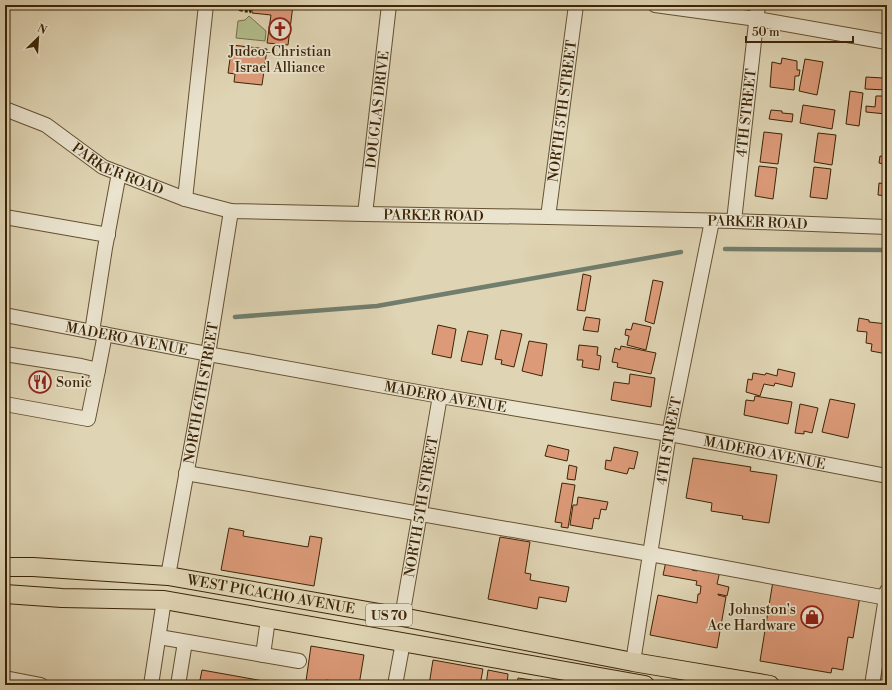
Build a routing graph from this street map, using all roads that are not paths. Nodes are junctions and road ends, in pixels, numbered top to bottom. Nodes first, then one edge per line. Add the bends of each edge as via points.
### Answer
1 (206, 5) edge
2 (389, 5) edge
3 (576, 5) edge
4 (655, 5) edge
5 (758, 5) edge
6 (757, 19) junction
7 (887, 42) edge
8 (5, 109) edge
9 (119, 173) junction
10 (185, 199) junction
11 (231, 210) junction
12 (365, 214) junction
13 (5, 217) edge
14 (548, 217) junction
15 (712, 221) junction
16 (734, 221) junction
17 (887, 227) edge
18 (108, 234) junction
19 (5, 315) edge
20 (99, 333) junction
21 (5, 354) edge
22 (208, 354) junction
23 (98, 370) junction
24 (440, 396) junction
25 (5, 404) edge
26 (669, 434) junction
27 (186, 473) junction
28 (887, 476) edge
29 (420, 513) junction
30 (5, 554) edge
31 (650, 554) junction
32 (5, 567) edge
33 (33, 567) junction
34 (168, 576) junction
35 (5, 594) edge
36 (887, 596) edge
37 (164, 600) junction
38 (402, 617) junction
39 (268, 619) junction
40 (159, 637) junction
41 (185, 642) junction
42 (403, 642) junction
43 (263, 655) junction
44 (299, 661) dead end
45 (633, 662) junction
46 (5, 678) edge
47 (637, 684) edge
48 (41, 685) edge
49 (151, 685) edge
50 (178, 685) edge
51 (395, 685) edge
52 (770, 685) edge
53 (872, 685) edge

1 - 10 street
2 - 12 street, DOUGLAS DRIVE
3 - 14 street, NORTH 5TH STREET
4 - 6 street
5 - 6 street, 4TH STREET
6 - 7 street
6 - 16 street, 4TH STREET
8 - 9 street, PARKER ROAD via 46,124 103,167
9 - 10 street, PARKER ROAD
9 - 18 street
10 - 11 street, PARKER ROAD
11 - 12 street, PARKER ROAD
11 - 22 street, NORTH 6TH STREET
12 - 14 street, PARKER ROAD
13 - 18 street
14 - 15 street, PARKER ROAD
15 - 16 street, PARKER ROAD
15 - 26 street, 4TH STREET
16 - 17 street, PARKER ROAD
18 - 20 street
19 - 20 street, MADERO AVENUE
20 - 22 street, MADERO AVENUE
20 - 23 street
21 - 23 street
22 - 24 street, MADERO AVENUE
22 - 27 street, NORTH 6TH STREET
23 - 25 street via 88,419
24 - 26 street, MADERO AVENUE
24 - 29 street, NORTH 5TH STREET
26 - 28 street, MADERO AVENUE
26 - 31 street, 4TH STREET
27 - 29 street
27 - 34 street, NORTH 6TH STREET
29 - 31 street
29 - 38 street, NORTH 5TH STREET
30 - 33 main road
31 - 36 street
31 - 45 street, 4TH STREET
32 - 33 main road, WEST PICACHO AVENUE / US 70
33 - 34 main road, WEST PICACHO AVENUE / US 70
34 - 38 main road, WEST PICACHO AVENUE / US 70
35 - 37 main road, WEST PICACHO AVENUE / US 70
36 - 53 street
37 - 39 main road, WEST PICACHO AVENUE / US 70
37 - 40 street
38 - 45 main road, WEST PICACHO AVENUE / US 70
39 - 42 main road, WEST PICACHO AVENUE / US 70
39 - 43 street
40 - 41 street
40 - 49 street
41 - 43 street
41 - 50 street
42 - 47 main road, WEST PICACHO AVENUE / US 70
42 - 51 street
43 - 44 street
45 - 52 main road, WEST PICACHO AVENUE / US 70
46 - 48 street

